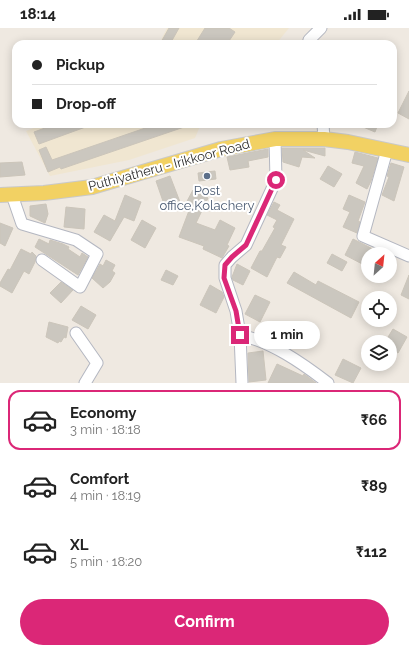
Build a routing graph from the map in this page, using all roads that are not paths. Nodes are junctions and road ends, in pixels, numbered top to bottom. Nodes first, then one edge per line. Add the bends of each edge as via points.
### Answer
1 (321, 28) edge
2 (309, 40) edge
3 (323, 128) edge
4 (275, 139) junction
5 (324, 139) junction
6 (387, 150) junction
7 (409, 155) edge
8 (6, 195) edge
9 (409, 256) edge
10 (42, 260) dead end
11 (76, 333) dead end
12 (240, 335) junction
13 (85, 383) edge
14 (242, 383) edge
15 (328, 383) edge

1 - 2 street
3 - 5 street
4 - 5 main road, Puthiyatheru - Irikkoor Road
4 - 8 main road, Puthiyatheru - Irikkoor Road via 221,150 92,187
4 - 12 street via 276,180 246,245 225,265 224,278 236,311
5 - 6 main road, Puthiyatheru - Irikkoor Road
6 - 7 main road, Puthiyatheru - Irikkoor Road
6 - 9 street via 363,236
8 - 10 street via 22,224 76,240 97,254 80,287
11 - 13 street via 97,364
12 - 14 street
12 - 15 street via 270,346

